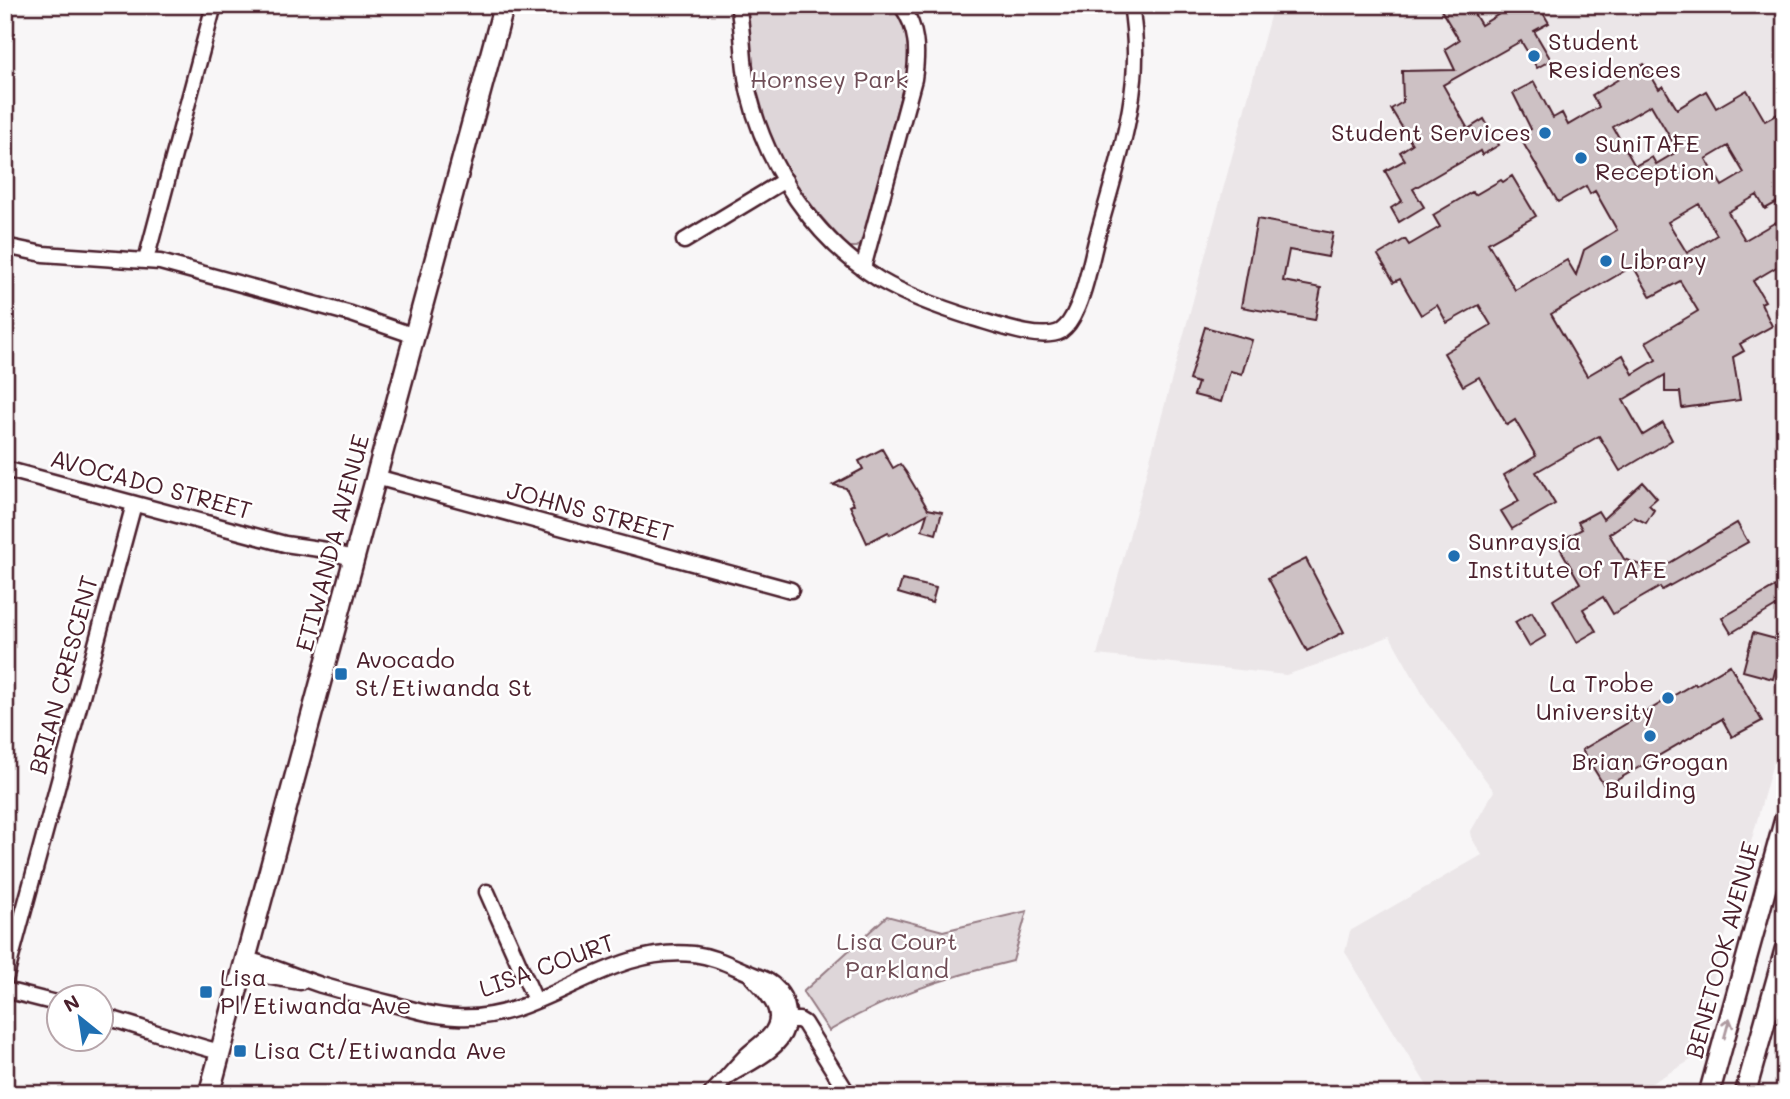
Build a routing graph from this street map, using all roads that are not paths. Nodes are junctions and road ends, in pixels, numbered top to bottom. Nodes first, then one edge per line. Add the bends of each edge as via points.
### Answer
1 (214, 5) edge
2 (504, 5) edge
3 (738, 5) edge
4 (901, 5) edge
5 (1131, 5) edge
6 (785, 180) junction
7 (684, 242) dead end
8 (5, 246) edge
9 (146, 260) junction
10 (863, 268) junction
11 (416, 332) junction
12 (5, 469) edge
13 (376, 477) junction
14 (134, 504) junction
15 (353, 564) junction
16 (791, 590) dead end
17 (1784, 826) edge
18 (487, 892) dead end
19 (1785, 950) edge
20 (244, 966) junction
21 (5, 980) edge
22 (5, 990) edge
23 (46, 1000) edge
24 (536, 1000) junction
25 (116, 1020) edge
26 (784, 1022) junction
27 (221, 1048) junction
28 (209, 1094) edge
29 (711, 1094) edge
30 (848, 1094) edge
31 (1709, 1094) edge
32 (1745, 1094) edge

1 - 9 street
2 - 11 street, ETIWANDA AVENUE
3 - 6 street via 753,112
4 - 10 street via 917,39 914,79
5 - 10 street via 1135,38 1131,106 1078,307 1067,326 1041,335 977,319 909,295
6 - 7 street
6 - 10 street via 821,229
8 - 9 street via 43,254
9 - 11 street
11 - 13 street, ETIWANDA AVENUE
12 - 14 street, AVOCADO STREET
13 - 15 street, ETIWANDA AVENUE
13 - 16 street, JOHNS STREET
14 - 15 street, AVOCADO STREET
14 - 21 street, BRIAN CRESCENT
15 - 20 street, ETIWANDA AVENUE
31 -> 17 street, BENETOOK AVENUE
18 - 24 street
19 - 32 street
20 - 24 street, LISA COURT via 456,1017 497,1013
20 - 27 street, ETIWANDA AVENUE
22 - 23 street
24 - 26 street, LISA COURT via 622,962 660,953 696,954 749,973 774,1001
25 - 27 street via 191,1045
26 - 29 street
26 - 30 street via 811,1037
27 - 28 street, ETIWANDA AVENUE

